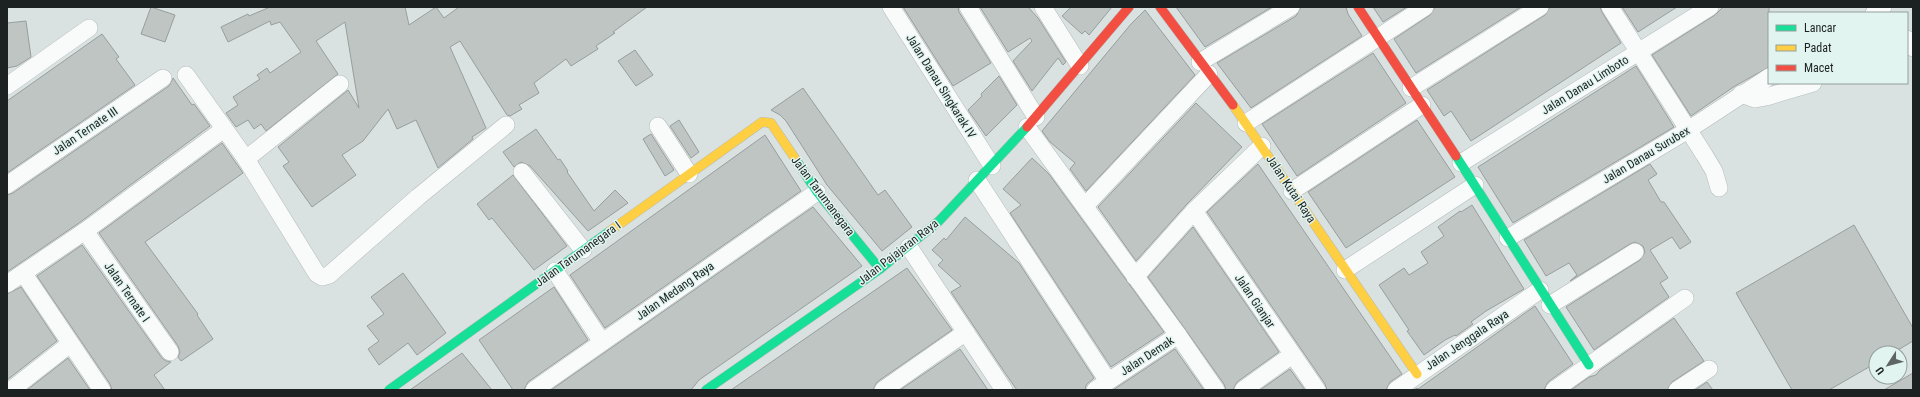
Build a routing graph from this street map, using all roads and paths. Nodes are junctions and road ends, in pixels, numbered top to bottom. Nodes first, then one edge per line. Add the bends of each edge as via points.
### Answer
1 (891, 7) edge
2 (968, 7) edge
3 (1042, 7) edge
4 (1129, 7) edge
5 (1160, 7) edge
6 (1291, 7) edge
7 (1358, 7) edge
8 (1425, 7) edge
9 (1540, 7) edge
10 (1610, 7) edge
11 (1710, 7) edge
12 (89, 28) dead end
13 (1377, 38) junction
14 (1638, 52) junction
15 (1080, 66) junction
16 (1204, 68) junction
17 (186, 75) dead end
18 (163, 78) dead end
19 (1768, 79) edge
20 (340, 84) dead end
21 (1810, 84) edge
22 (7, 86) edge
23 (1411, 88) junction
24 (1741, 94) junction
25 (1422, 105) junction
26 (768, 122) joint
27 (1031, 122) junction
28 (1246, 123) junction
29 (506, 125) dead end
30 (658, 126) dead end
31 (224, 129) junction
32 (1688, 130) junction
33 (1262, 146) junction
34 (246, 159) junction
35 (1461, 163) junction
36 (992, 166) junction
37 (522, 172) dead end
38 (689, 174) junction
39 (977, 180) junction
40 (7, 185) edge
41 (1475, 185) junction
42 (1719, 188) dead end
43 (1292, 191) junction
44 (817, 192) junction
45 (1085, 206) junction
46 (1194, 211) junction
47 (85, 231) junction
48 (1515, 234) junction
49 (909, 247) junction
50 (583, 250) junction
51 (1635, 252) dead end
52 (880, 269) junction
53 (1345, 270) junction
54 (555, 271) junction
55 (24, 274) junction
56 (1135, 277) junction
57 (7, 284) edge
58 (1540, 290) junction
59 (1685, 298) dead end
60 (1550, 305) junction
61 (966, 332) junction
62 (1178, 335) junction
63 (602, 342) junction
64 (70, 344) junction
65 (170, 352) dead end
66 (1292, 356) junction
67 (1589, 365) junction
68 (1709, 369) dead end
69 (1417, 374) junction
70 (1102, 386) edge
71 (11, 390) edge
72 (102, 390) edge
73 (389, 390) edge
74 (534, 390) edge
75 (706, 390) edge
76 (883, 390) edge
77 (1004, 390) edge
78 (1216, 390) edge
79 (1243, 390) edge
80 (1317, 390) edge
81 (1396, 390) edge
82 (1554, 390) edge
83 (1677, 390) edge

1 - 36 street, Jalan Danau Singkarak IV
2 - 27 street
3 - 15 street
4 - 15 street, Jalan Pajajaran Raya
5 - 16 street, Jalan Kutai Raya
6 - 16 street
7 - 13 street
8 - 13 street
9 - 23 street
10 - 14 street
11 - 14 street, Jalan Danau Limboto
12 - 22 street
13 - 23 street
13 - 28 street
14 - 32 street
14 - 35 street, Jalan Danau Limboto
15 - 27 street, Jalan Pajajaran Raya
16 - 28 street, Jalan Kutai Raya
16 - 45 street
17 - 31 street
18 - 40 street, Jalan Ternate III
19 - 24 street, Jalan Danau Surubex
20 - 34 street
21 - 24 street via 1755,99
23 - 25 street
24 - 32 street, Jalan Danau Surubex
25 - 35 street
25 - 43 street
26 - 38 street, Jalan Tarumanegara I via 759,124
26 - 44 street, Jalan Tarumanegara via 776,129
27 - 36 street, Jalan Pajajaran Raya
27 - 45 street
28 - 33 street, Jalan Kutai Raya
29 - 34 street via 329,275 322,277 317,274
30 - 38 street
31 - 34 street
31 - 47 street
32 - 42 street via 1714,171
32 - 48 street, Jalan Danau Surubex
33 - 43 street, Jalan Kutai Raya
33 - 46 street
35 - 41 street
36 - 39 street, Jalan Pajajaran Raya
37 - 50 street
38 - 50 street, Jalan Tarumanegara I
39 - 49 street, Jalan Pajajaran Raya via 939,221
39 - 70 street
41 - 48 street
41 - 53 street
43 - 53 street, Jalan Kutai Raya
44 - 52 street, Jalan Tarumanegara
44 - 63 street, Jalan Medang Raya
45 - 56 street
46 - 56 street
46 - 66 street, Jalan Gianjar
47 - 55 street
47 - 65 street, Jalan Ternate I
48 - 58 street
49 - 52 street, Jalan Pajajaran Raya
49 - 61 street
50 - 54 street, Jalan Tarumanegara I
51 - 60 street
52 - 75 street, Jalan Pajajaran Raya
53 - 69 street, Jalan Kutai Raya
54 - 63 street
54 - 73 street, Jalan Tarumanegara I
55 - 57 street
55 - 64 street
56 - 62 street
58 - 60 street
58 - 69 street, Jalan Jenggala Raya
59 - 67 street
60 - 67 street
61 - 76 street
61 - 77 street
62 - 70 street, Jalan Demak
62 - 78 street
63 - 74 street, Jalan Medang Raya
64 - 71 street
64 - 72 street
66 - 79 street
66 - 80 street, Jalan Gianjar
67 - 82 street
68 - 83 street
69 - 81 street, Jalan Jenggala Raya

